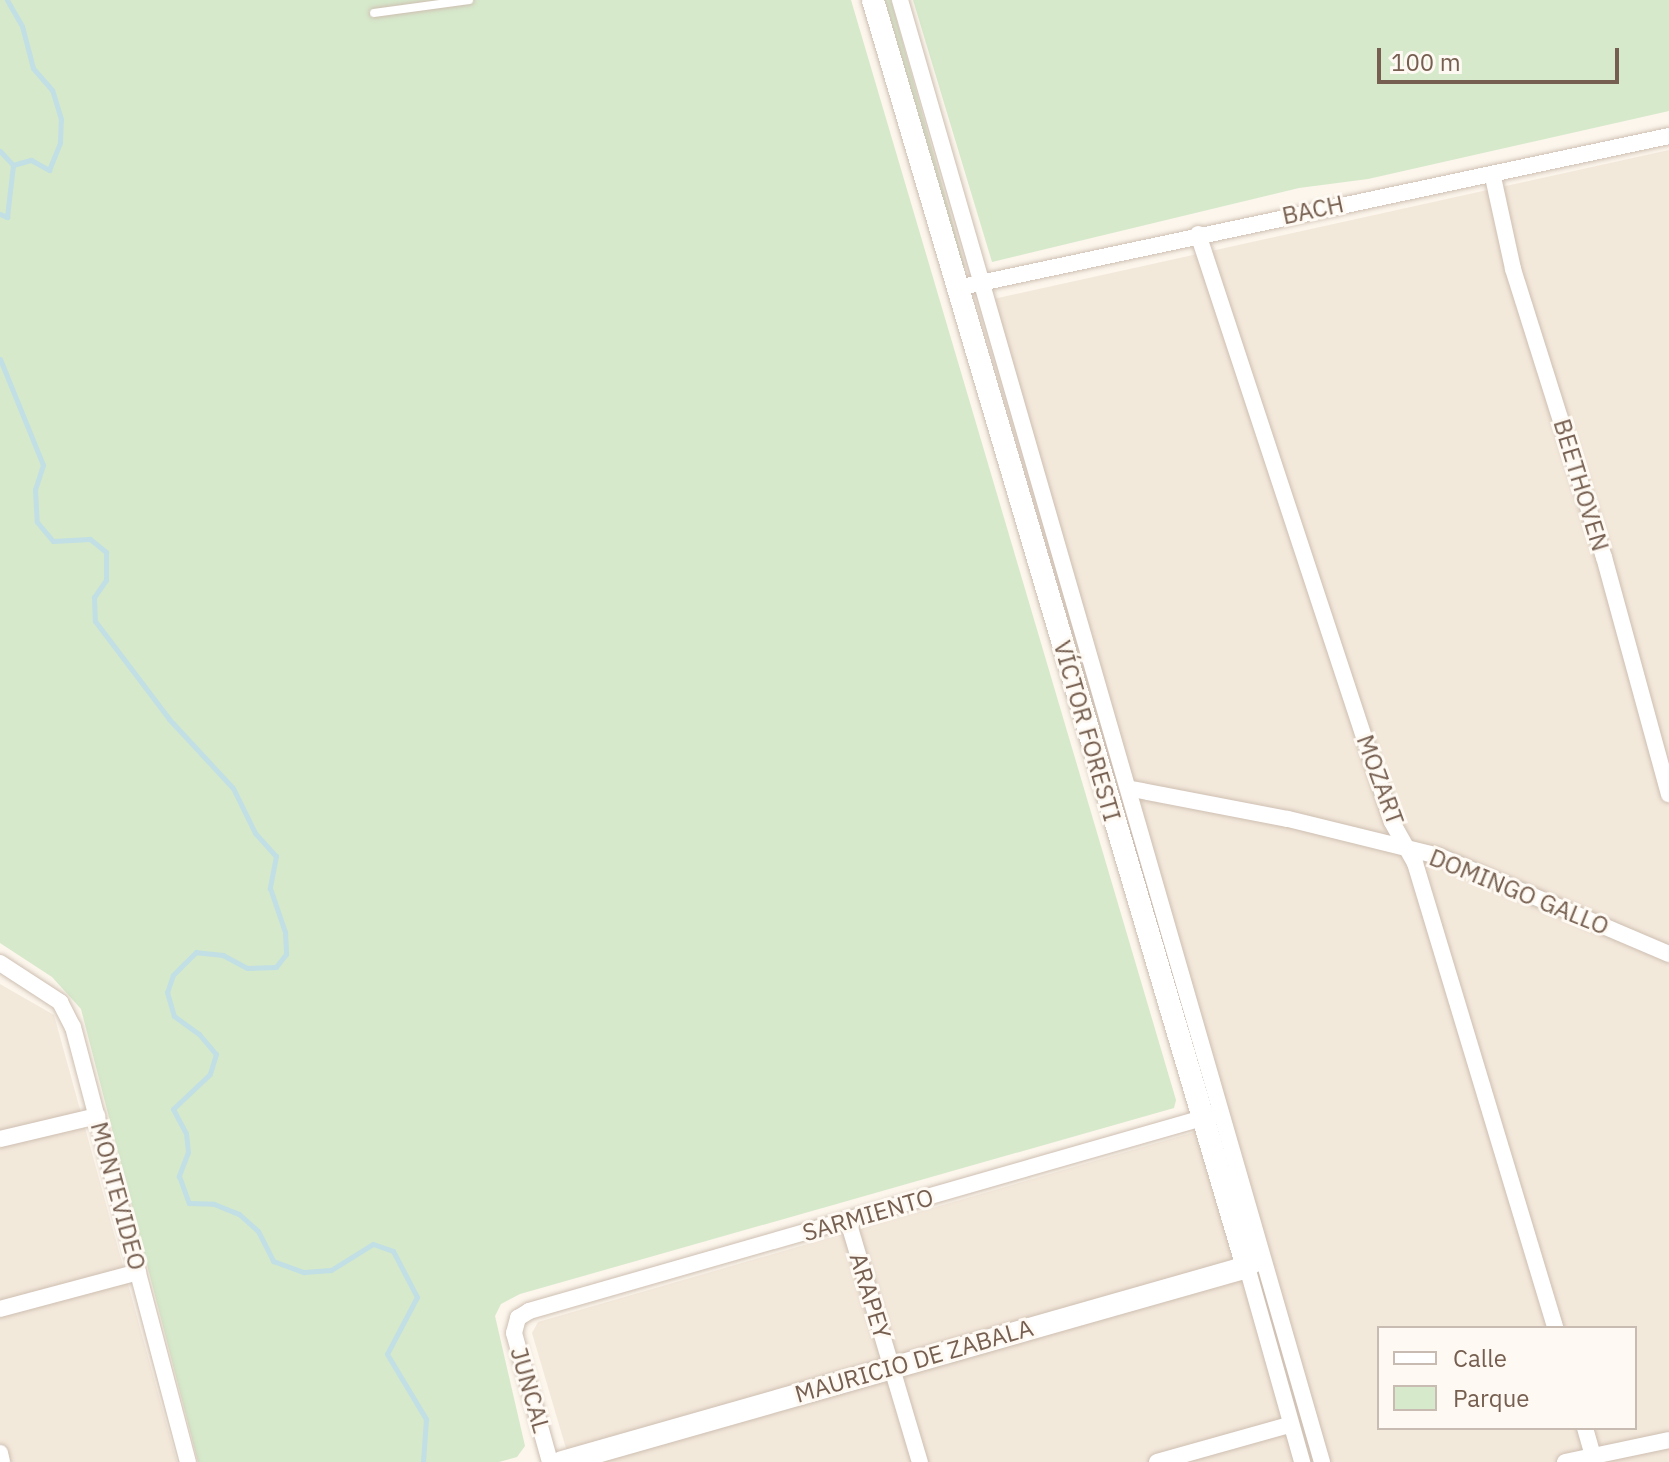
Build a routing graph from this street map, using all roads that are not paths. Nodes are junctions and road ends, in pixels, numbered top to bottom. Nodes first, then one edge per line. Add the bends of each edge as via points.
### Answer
1 (469, 0) edge
2 (873, 0) edge
3 (900, 0) edge
4 (374, 13) dead end
5 (1669, 136) edge
6 (1493, 177) junction
7 (1198, 234) junction
8 (983, 283) junction
9 (957, 288) junction
10 (1132, 789) junction
11 (1669, 794) edge
12 (1407, 848) junction
13 (1669, 954) edge
14 (0, 963) edge
15 (97, 1116) junction
16 (1210, 1116) junction
17 (0, 1139) edge
18 (848, 1221) junction
19 (1256, 1264) junction
20 (138, 1272) junction
21 (0, 1309) edge
22 (518, 1318) joint
23 (1554, 1326) edge
24 (892, 1367) junction
25 (1289, 1425) junction
26 (1586, 1430) edge
27 (1669, 1440) edge
28 (0, 1453) edge
29 (1594, 1459) edge
30 (2, 1462) edge
31 (188, 1462) edge
32 (550, 1462) edge
33 (562, 1462) edge
34 (920, 1462) edge
35 (1157, 1462) edge
36 (1302, 1462) edge
37 (1322, 1462) edge
38 (1565, 1462) edge

1 - 4 lane
2 - 9 street, VÍCTOR FORESTI
3 - 8 street, VÍCTOR FORESTI
5 - 6 street, BACH
6 - 7 street, BACH
6 - 11 street, BEETHOVEN via 1513,269 1604,557
7 - 8 street, BACH
7 - 12 street, MOZART via 1392,822
8 - 9 street, BACH
8 - 10 street, VÍCTOR FORESTI
9 - 16 street, VÍCTOR FORESTI
10 - 12 street, DOMINGO GALLO
10 - 16 street, VÍCTOR FORESTI
12 - 13 street, DOMINGO GALLO via 1439,856
12 - 23 street, MOZART
14 - 15 street, MONTEVIDEO via 60,1002 67,1013
15 - 17 street
15 - 20 street, MONTEVIDEO
16 - 18 street, SARMIENTO
16 - 19 street, VÍCTOR FORESTI
18 - 22 street, SARMIENTO via 550,1303
18 - 24 street, ARAPEY
19 - 24 street, MAURICIO DE ZABALA
19 - 25 street, VÍCTOR FORESTI
19 - 37 street, VÍCTOR FORESTI
20 - 21 street
20 - 31 street, MONTEVIDEO
22 - 32 street, JUNCAL via 514,1333
24 - 33 street, MAURICIO DE ZABALA
24 - 34 street, ARAPEY
25 - 35 street
25 - 36 street, VÍCTOR FORESTI
26 - 29 street
27 - 29 street
28 - 30 street
29 - 38 street

